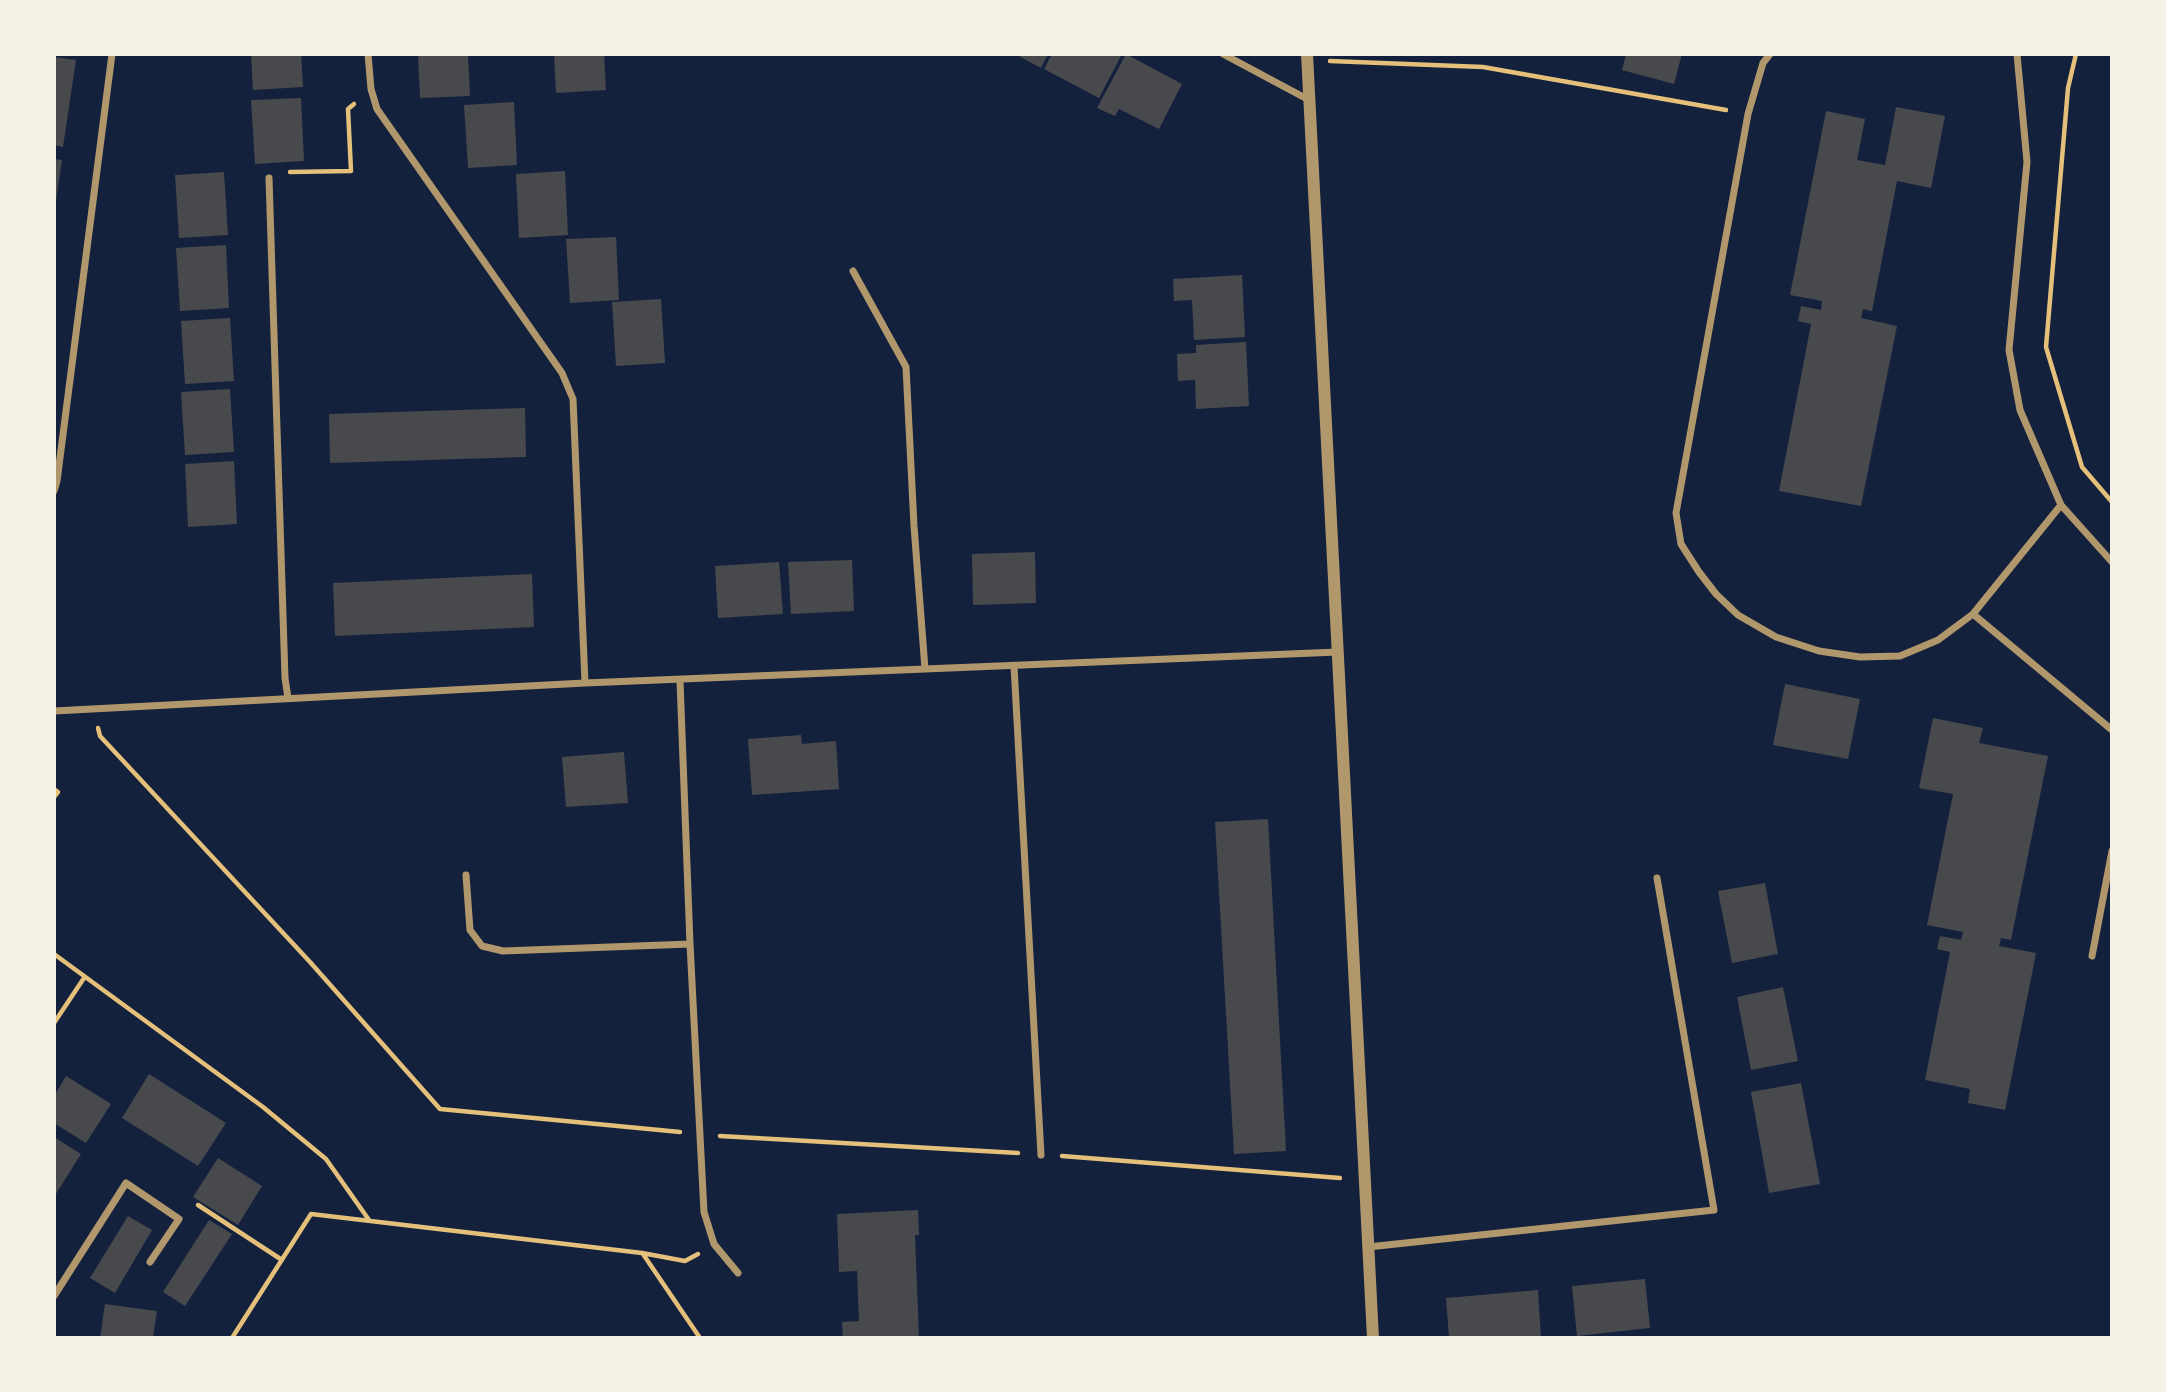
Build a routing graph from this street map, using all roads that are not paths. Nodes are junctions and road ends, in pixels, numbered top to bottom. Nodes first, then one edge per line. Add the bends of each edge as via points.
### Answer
1 (112, 54) edge
2 (368, 54) edge
3 (1223, 54) edge
4 (1770, 54) edge
5 (2017, 54) edge
6 (1307, 57) edge
7 (1309, 100) junction
8 (269, 178) road end
9 (853, 271) dead end
10 (54, 491) edge
11 (2061, 505) junction
12 (2112, 562) edge
13 (1973, 614) junction
14 (1338, 652) junction
15 (1014, 666) junction
16 (925, 669) junction
17 (680, 681) junction
18 (585, 683) junction
19 (288, 698) junction
20 (54, 711) edge
21 (2112, 730) edge
22 (2112, 851) edge
23 (467, 875) dead end
24 (1657, 878) dead end
25 (690, 944) junction
26 (2092, 956) dead end
27 (1041, 1155) road end
28 (1367, 1247) junction
29 (150, 1262) dead end
30 (738, 1273) dead end
31 (54, 1296) edge
32 (1373, 1338) edge

1 - 10 street
2 - 18 street via 377,109 562,373 573,399
3 - 7 street
4 - 13 street via 1748,114 1676,513 1681,544 1716,594 1738,615 1776,637 1819,651 1900,656 1938,640
5 - 11 street via 2027,162 2009,349 2020,410
6 - 7 street
7 - 14 street
8 - 19 street
9 - 16 street via 906,367
11 - 12 street
11 - 13 street
13 - 21 street
14 - 15 street
14 - 28 street
15 - 16 street
15 - 27 street
16 - 17 street
17 - 18 street
17 - 25 street
18 - 19 street
19 - 20 street
22 - 26 street
23 - 25 street via 470,930 482,946 503,951
24 - 28 street via 1714,1210
25 - 30 street via 704,1212 714,1244
28 - 32 street
29 - 31 street via 179,1219 126,1183

